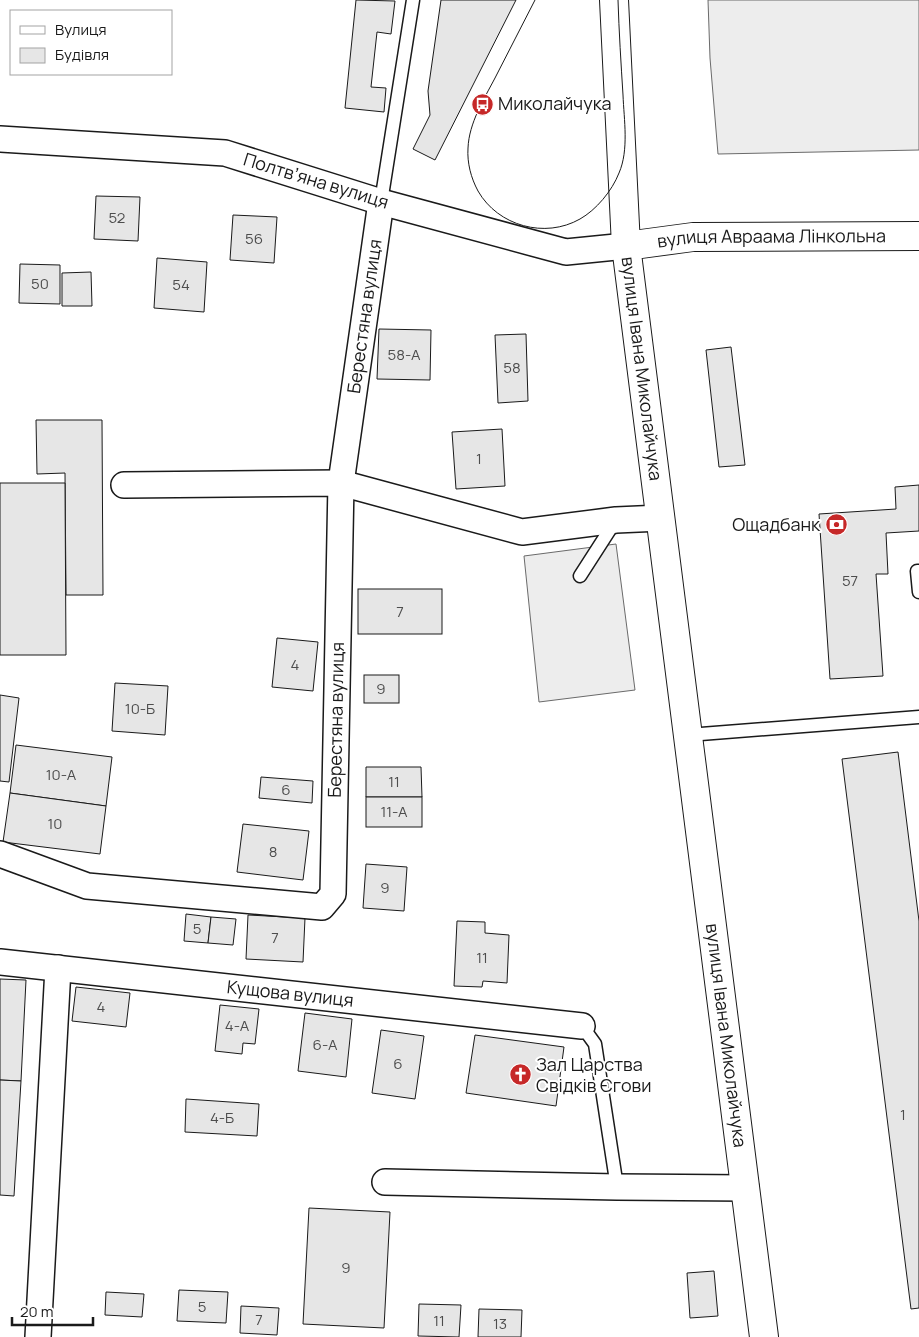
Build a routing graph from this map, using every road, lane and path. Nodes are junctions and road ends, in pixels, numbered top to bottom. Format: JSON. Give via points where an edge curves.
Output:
{"nodes":[{"id":1,"x":413,"y":0,"type":"edge"},
{"id":2,"x":614,"y":0,"type":"edge"},
{"id":3,"x":0,"y":139,"type":"edge"},
{"id":4,"x":381,"y":202,"type":"junction"},
{"id":5,"x":919,"y":236,"type":"edge"},
{"id":6,"x":626,"y":246,"type":"junction"},
{"id":7,"x":341,"y":483,"type":"junction"},
{"id":8,"x":124,"y":485,"type":"dead end"},
{"id":9,"x":661,"y":518,"type":"junction"},
{"id":10,"x":616,"y":520,"type":"junction"},
{"id":11,"x":919,"y":571,"type":"edge"},
{"id":12,"x":580,"y":576,"type":"dead end"},
{"id":13,"x":919,"y":592,"type":"edge"},
{"id":14,"x":919,"y":717,"type":"edge"},
{"id":15,"x":688,"y":735,"type":"junction"},
{"id":16,"x":0,"y":854,"type":"edge"},
{"id":17,"x":0,"y":962,"type":"edge"},
{"id":18,"x":58,"y":968,"type":"junction"},
{"id":19,"x":582,"y":1026,"type":"joint"},
{"id":20,"x":385,"y":1182,"type":"dead end"},
{"id":21,"x":617,"y":1187,"type":"junction"},
{"id":22,"x":746,"y":1188,"type":"junction"},
{"id":23,"x":38,"y":1337,"type":"edge"},
{"id":24,"x":764,"y":1337,"type":"edge"}],
"edges":[{"from":1,"to":4,"type":"lane"},
{"from":2,"to":6,"type":"main road","name":"вулиця Івана Миколайчука"},
{"from":3,"to":4,"type":"street","name":"Полтвʼяна вулиця","via":[[225,153]]},
{"from":4,"to":6,"type":"street","name":"Полтвʼяна вулиця","via":[[566,252]]},
{"from":4,"to":7,"type":"street","name":"Берестяна вулиця"},
{"from":5,"to":6,"type":"main road","name":"вулиця Авраама Лінкольна","via":[[693,237]]},
{"from":6,"to":9,"type":"main road","name":"вулиця Івана Миколайчука"},
{"from":7,"to":8,"type":"street"},
{"from":7,"to":10,"type":"street","via":[[522,532]]},
{"from":7,"to":16,"type":"street","name":"Берестяна вулиця","via":[[333,894],[322,907],[87,886]]},
{"from":9,"to":10,"type":"street"},
{"from":9,"to":15,"type":"main road","name":"вулиця Івана Миколайчука"},
{"from":10,"to":12,"type":"lane"},
{"from":11,"to":13,"type":"lane"},
{"from":14,"to":15,"type":"lane"},
{"from":15,"to":22,"type":"main road","name":"вулиця Івана Миколайчука"},
{"from":17,"to":18,"type":"street","name":"Кущова вулиця"},
{"from":18,"to":19,"type":"street","name":"Кущова вулиця"},
{"from":18,"to":23,"type":"street"},
{"from":19,"to":21,"type":"lane","via":[[595,1044]]},
{"from":20,"to":21,"type":"street"},
{"from":21,"to":22,"type":"street"},
{"from":22,"to":24,"type":"main road","name":"вулиця Івана Миколайчука"}]}
